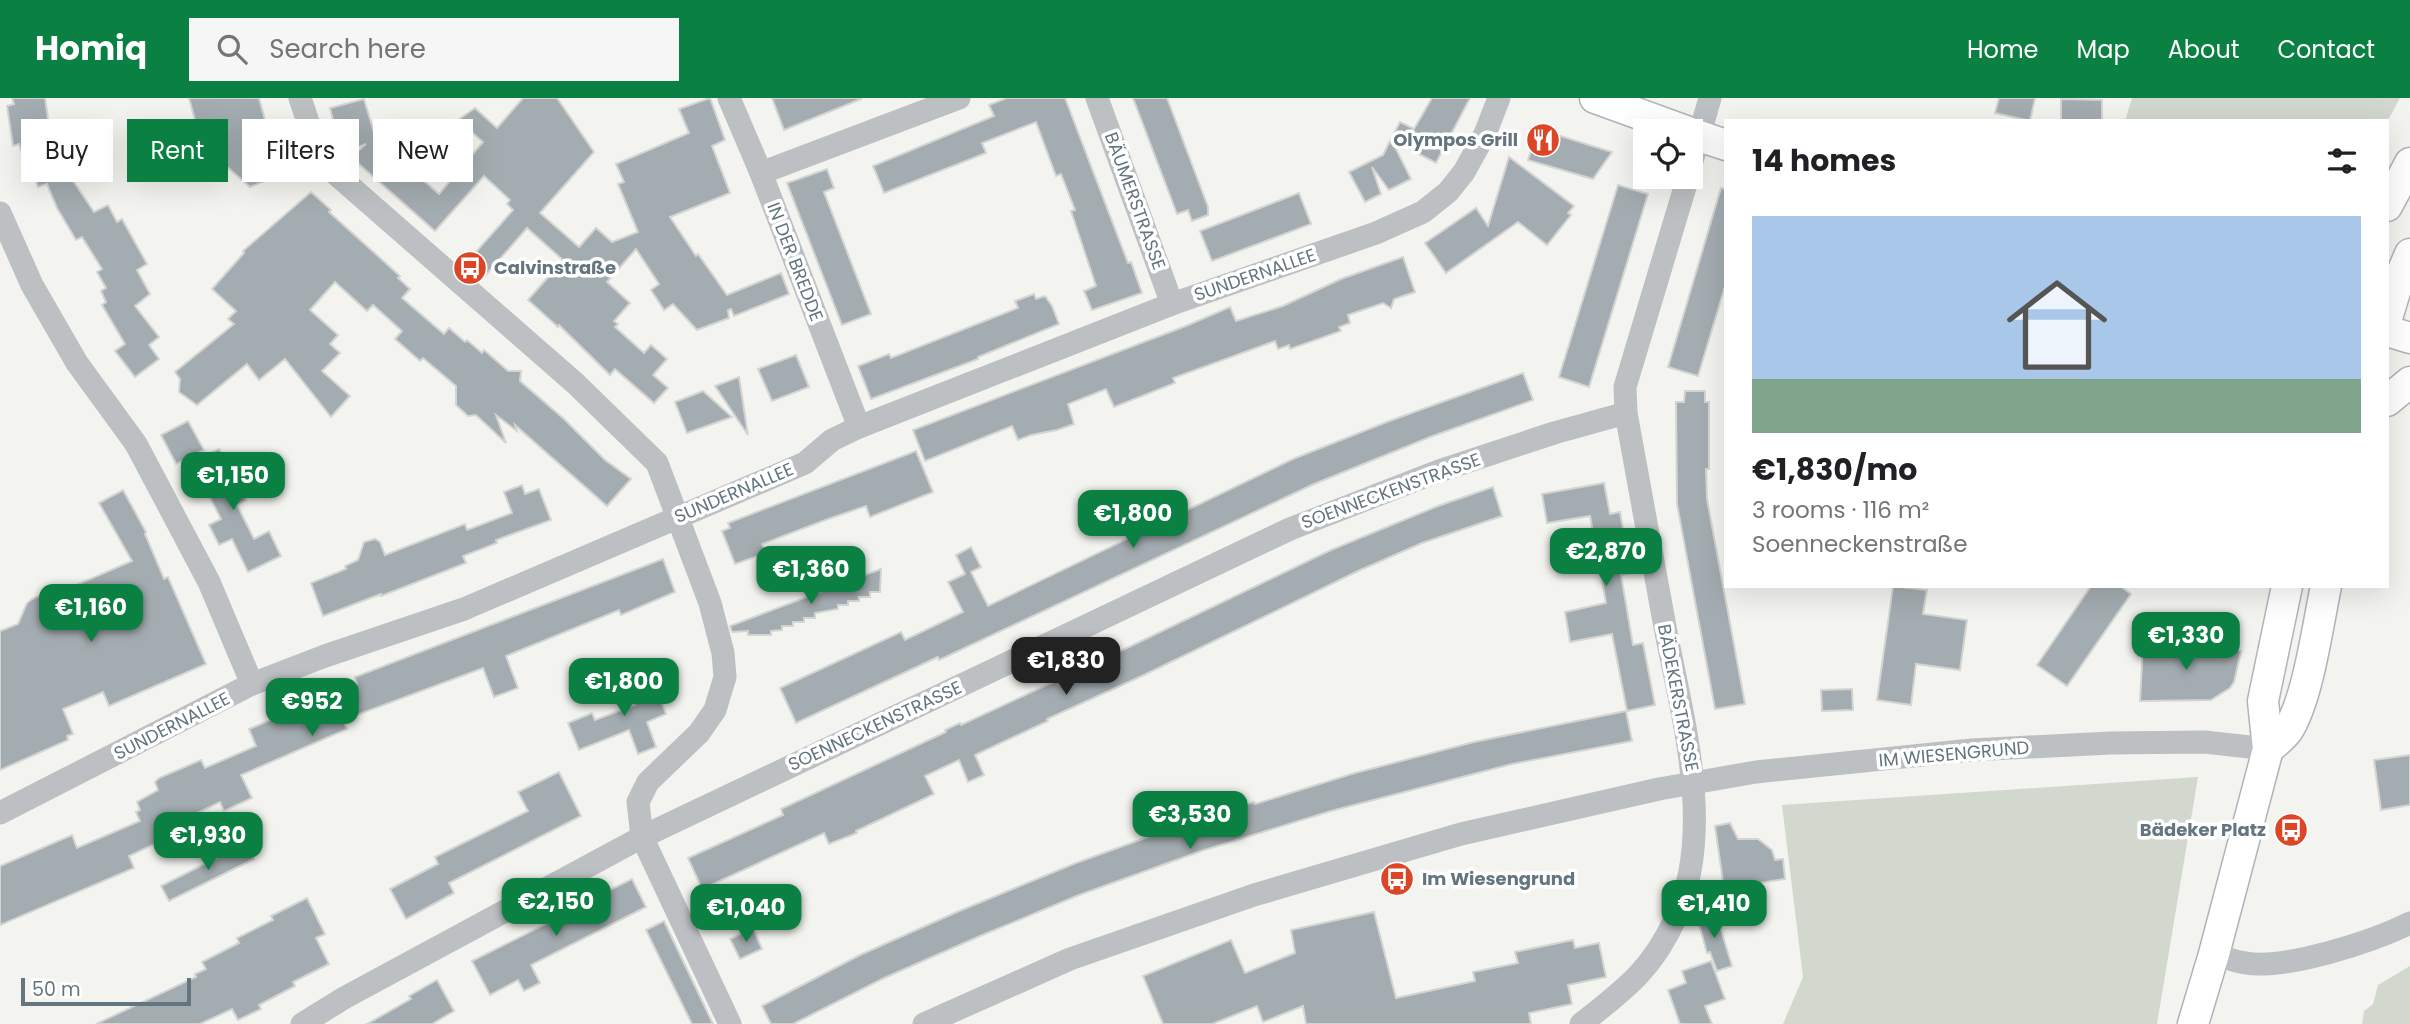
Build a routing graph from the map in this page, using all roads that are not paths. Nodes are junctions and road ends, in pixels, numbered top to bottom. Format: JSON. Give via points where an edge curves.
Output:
{"nodes":[{"id":1,"x":300,"y":98,"type":"edge"},
{"id":2,"x":729,"y":98,"type":"edge"},
{"id":3,"x":959,"y":98,"type":"edge"},
{"id":4,"x":1097,"y":98,"type":"edge"},
{"id":5,"x":1499,"y":98,"type":"edge"},
{"id":6,"x":1595,"y":98,"type":"edge"},
{"id":7,"x":1710,"y":98,"type":"edge"},
{"id":8,"x":1654,"y":119,"type":"edge"},
{"id":9,"x":1703,"y":128,"type":"edge"},
{"id":10,"x":2410,"y":163,"type":"edge"},
{"id":11,"x":761,"y":173,"type":"junction"},
{"id":12,"x":1684,"y":189,"type":"edge"},
{"id":13,"x":2389,"y":202,"type":"edge"},
{"id":14,"x":0,"y":213,"type":"edge"},
{"id":15,"x":2410,"y":254,"type":"edge"},
{"id":16,"x":1172,"y":304,"type":"junction"},
{"id":17,"x":2389,"y":311,"type":"edge"},
{"id":18,"x":2389,"y":332,"type":"edge"},
{"id":19,"x":2410,"y":338,"type":"edge"},
{"id":20,"x":2410,"y":382,"type":"edge"},
{"id":21,"x":2389,"y":399,"type":"edge"},
{"id":22,"x":1626,"y":413,"type":"junction"},
{"id":23,"x":859,"y":427,"type":"junction"},
{"id":24,"x":677,"y":517,"type":"junction"},
{"id":25,"x":2287,"y":588,"type":"edge"},
{"id":26,"x":2326,"y":588,"type":"edge"},
{"id":27,"x":252,"y":684,"type":"junction"},
{"id":28,"x":2268,"y":749,"type":"junction"},
{"id":29,"x":1694,"y":782,"type":"junction"},
{"id":30,"x":0,"y":813,"type":"edge"},
{"id":31,"x":642,"y":836,"type":"junction"},
{"id":32,"x":2410,"y":923,"type":"edge"},
{"id":33,"x":2214,"y":954,"type":"junction"},
{"id":34,"x":302,"y":1024,"type":"edge"},
{"id":35,"x":730,"y":1024,"type":"edge"},
{"id":36,"x":924,"y":1024,"type":"edge"},
{"id":37,"x":1581,"y":1024,"type":"edge"},
{"id":38,"x":2193,"y":1024,"type":"edge"}],
"edges":[{"from":1,"to":24,"type":"street","via":[[321,161],[576,384],[657,463]]},
{"from":2,"to":11,"type":"street","name":"IN DER BREDDE"},
{"from":3,"to":11,"type":"street"},
{"from":4,"to":16,"type":"street","name":"BÄUMERSTRASSE"},
{"from":5,"to":16,"type":"street","name":"SUNDERNALLEE","via":[[1464,172],[1423,212],[1376,233]]},
{"from":6,"to":8,"type":"main road"},
{"from":7,"to":9,"type":"street"},
{"from":10,"to":13,"type":"main road"},
{"from":11,"to":23,"type":"street","name":"IN DER BREDDE"},
{"from":12,"to":22,"type":"street","name":"BÄDEKERSTRASSE","via":[[1625,387]]},
{"from":14,"to":27,"type":"street","via":[[32,285],[77,363],[142,455],[209,582]]},
{"from":15,"to":17,"type":"main road"},
{"from":16,"to":23,"type":"street","name":"SUNDERNALLEE"},
{"from":18,"to":19,"type":"main road"},
{"from":20,"to":21,"type":"main road"},
{"from":22,"to":29,"type":"street","name":"BÄDEKERSTRASSE"},
{"from":22,"to":31,"type":"street","name":"SOENNECKENSTRASSE","via":[[1439,471],[1290,528]]},
{"from":23,"to":24,"type":"street","name":"SUNDERNALLEE","via":[[832,440],[805,463]]},
{"from":24,"to":27,"type":"street","name":"SUNDERNALLEE","via":[[464,609]]},
{"from":24,"to":31,"type":"street","via":[[710,603],[725,677],[715,710],[699,733],[648,782],[638,802]]},
{"from":25,"to":28,"type":"main road","via":[[2263,702]]},
{"from":26,"to":28,"type":"main road","via":[[2296,712],[2288,729]]},
{"from":27,"to":30,"type":"street","name":"SUNDERNALLEE"},
{"from":28,"to":29,"type":"street","name":"IM WIESENGRUND","via":[[2204,742],[1972,750]]},
{"from":28,"to":33,"type":"main road"},
{"from":29,"to":36,"type":"street","name":"IM WIESENGRUND","via":[[1461,834],[1254,895],[1070,959]]},
{"from":29,"to":37,"type":"street","name":"BÄDEKERSTRASSE","via":[[1691,867],[1675,919],[1657,954],[1636,980]]},
{"from":31,"to":34,"type":"street","name":"SOENNECKENSTRASSE"},
{"from":31,"to":35,"type":"street"},
{"from":32,"to":33,"type":"street","via":[[2383,937],[2272,964],[2246,964]]},
{"from":33,"to":38,"type":"main road"}]}
